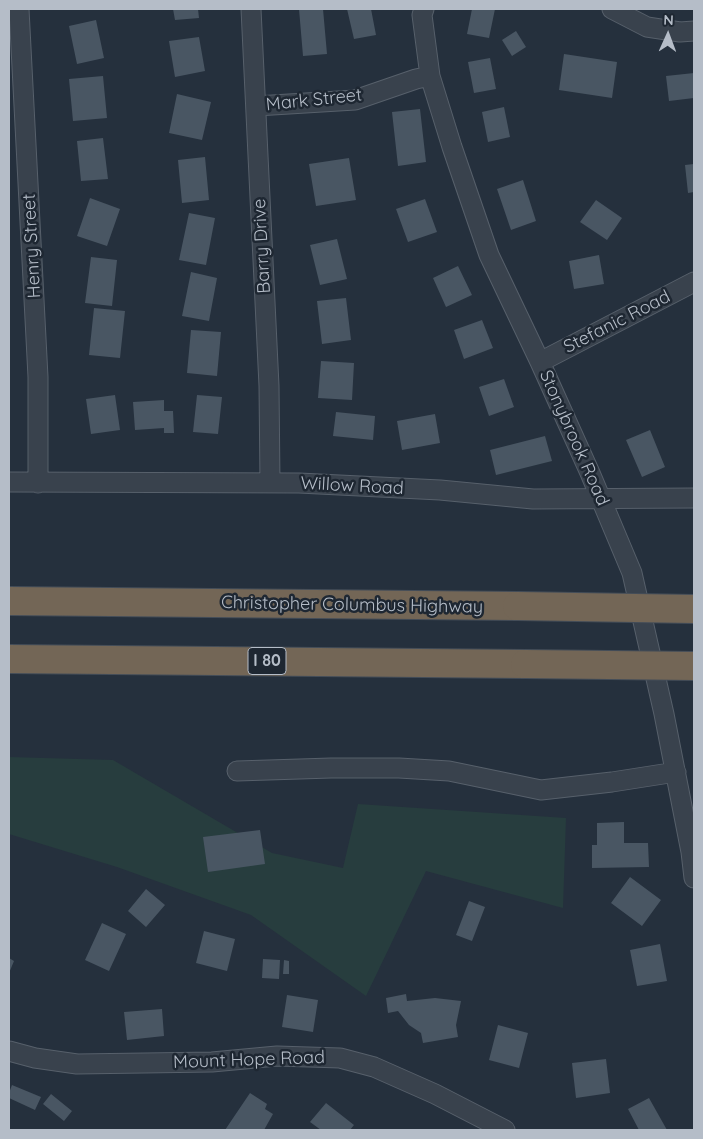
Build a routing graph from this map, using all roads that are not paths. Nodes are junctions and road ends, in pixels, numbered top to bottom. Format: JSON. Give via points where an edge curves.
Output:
{"nodes":[{"id":1,"x":19,"y":9,"type":"edge"},
{"id":2,"x":251,"y":9,"type":"edge"},
{"id":3,"x":424,"y":9,"type":"edge"},
{"id":4,"x":612,"y":9,"type":"edge"},
{"id":5,"x":694,"y":31,"type":"edge"},
{"id":6,"x":430,"y":76,"type":"junction"},
{"id":7,"x":256,"y":106,"type":"junction"},
{"id":8,"x":694,"y":282,"type":"edge"},
{"id":9,"x":540,"y":362,"type":"junction"},
{"id":10,"x":9,"y":482,"type":"edge"},
{"id":11,"x":38,"y":482,"type":"junction"},
{"id":12,"x":270,"y":483,"type":"junction"},
{"id":13,"x":601,"y":498,"type":"junction"},
{"id":14,"x":694,"y":498,"type":"edge"},
{"id":15,"x":9,"y":601,"type":"edge"},
{"id":16,"x":694,"y":609,"type":"edge"},
{"id":17,"x":9,"y":659,"type":"edge"},
{"id":18,"x":694,"y":666,"type":"edge"},
{"id":19,"x":237,"y":771,"type":"dead end"},
{"id":20,"x":676,"y":772,"type":"junction"},
{"id":21,"x":694,"y":878,"type":"edge"},
{"id":22,"x":9,"y":1051,"type":"edge"},
{"id":23,"x":505,"y":1130,"type":"edge"}],
"edges":[{"from":1,"to":11,"type":"street","name":"Henry Street","via":[[38,377]]},
{"from":2,"to":7,"type":"street","name":"Barry Drive"},
{"from":3,"to":6,"type":"street","name":"Stonybrook Road","via":[[422,16]]},
{"from":4,"to":5,"type":"street","via":[[648,27]]},
{"from":6,"to":7,"type":"street","name":"Mark Street","via":[[355,100]]},
{"from":6,"to":9,"type":"street","name":"Stonybrook Road","via":[[489,255]]},
{"from":7,"to":12,"type":"street","name":"Barry Drive"},
{"from":8,"to":9,"type":"street","name":"Stefanic Road"},
{"from":9,"to":13,"type":"street","name":"Stonybrook Road"},
{"from":10,"to":11,"type":"street","name":"Willow Road"},
{"from":11,"to":12,"type":"street","name":"Willow Road"},
{"from":12,"to":13,"type":"street","name":"Willow Road","via":[[440,490],[533,498]]},
{"from":13,"to":14,"type":"street","name":"Willow Road"},
{"from":13,"to":20,"type":"street","name":"Stonybrook Road","via":[[632,573]]},
{"from":15,"to":16,"type":"highway","name":"Christopher Columbus Highway","bridge":true},
{"from":17,"to":18,"type":"highway","number":"I 80","bridge":true},
{"from":19,"to":20,"type":"street","via":[[409,768],[449,771],[542,790]]},
{"from":20,"to":21,"type":"street","name":"Stonybrook Road"},
{"from":22,"to":23,"type":"street","name":"Mount Hope Road","via":[[77,1064],[212,1062],[277,1056],[340,1058],[374,1067]]}]}
